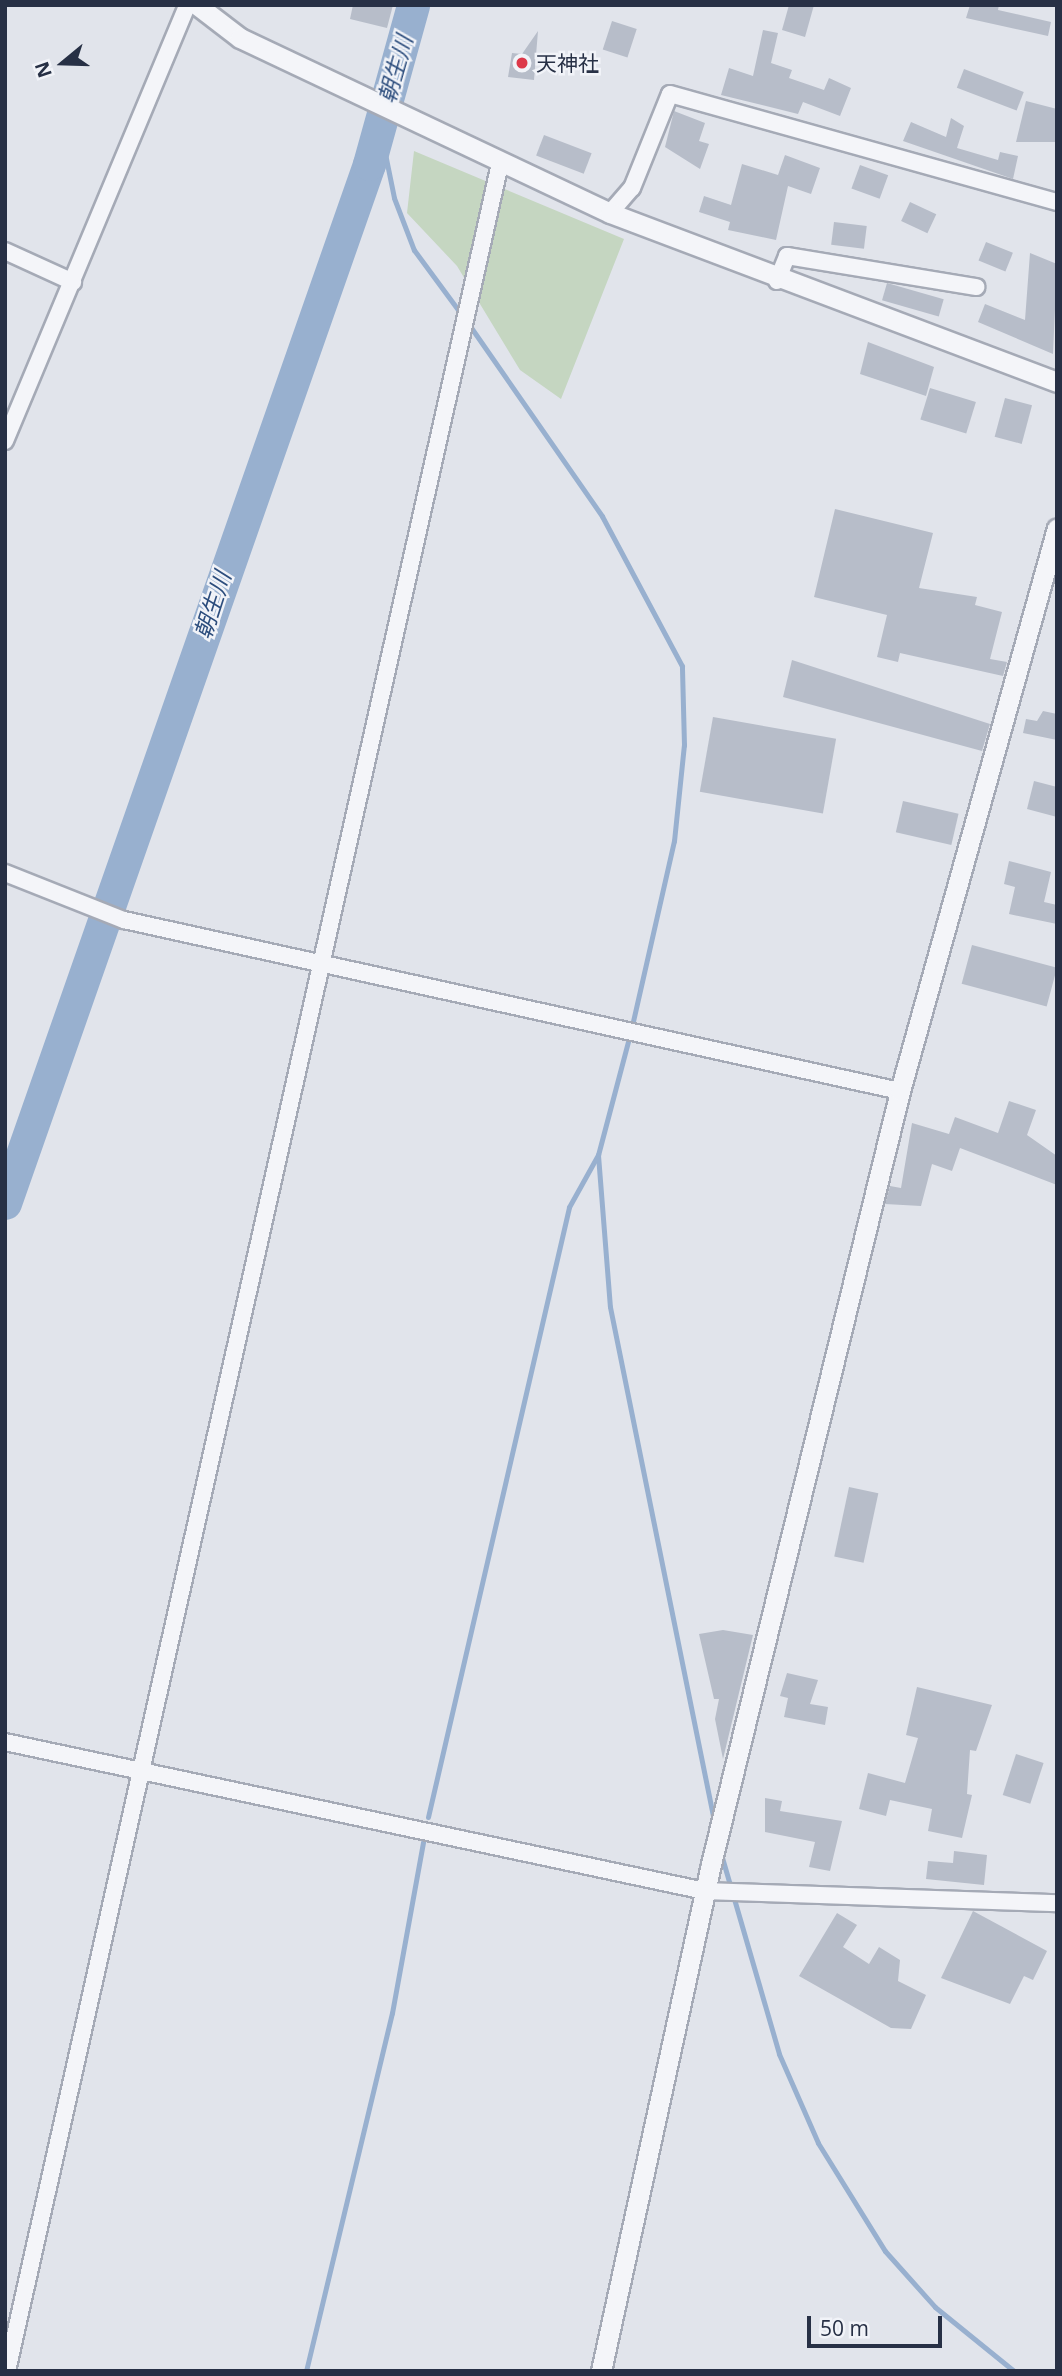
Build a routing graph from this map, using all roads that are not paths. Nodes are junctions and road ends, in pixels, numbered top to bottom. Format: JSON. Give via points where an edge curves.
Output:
{"nodes":[{"id":1,"x":187,"y":5,"type":"edge"},
{"id":2,"x":197,"y":5,"type":"edge"},
{"id":3,"x":500,"y":163,"type":"junction"},
{"id":4,"x":1057,"y":202,"type":"edge"},
{"id":5,"x":610,"y":213,"type":"junction"},
{"id":6,"x":5,"y":251,"type":"edge"},
{"id":7,"x":777,"y":281,"type":"junction"},
{"id":8,"x":74,"y":282,"type":"junction"},
{"id":9,"x":976,"y":287,"type":"dead end"},
{"id":10,"x":1057,"y":382,"type":"edge"},
{"id":11,"x":5,"y":441,"type":"edge"},
{"id":12,"x":1056,"y":539,"type":"edge"},
{"id":13,"x":5,"y":873,"type":"edge"},
{"id":14,"x":324,"y":964,"type":"junction"},
{"id":15,"x":900,"y":1091,"type":"junction"},
{"id":16,"x":5,"y":1742,"type":"edge"},
{"id":17,"x":141,"y":1769,"type":"junction"},
{"id":18,"x":711,"y":1892,"type":"junction"},
{"id":19,"x":1057,"y":1903,"type":"edge"},
{"id":20,"x":7,"y":2371,"type":"edge"},
{"id":21,"x":601,"y":2371,"type":"edge"}],
"edges":[{"from":1,"to":8,"type":"street"},
{"from":2,"to":3,"type":"street","via":[[240,38]]},
{"from":3,"to":5,"type":"street"},
{"from":3,"to":14,"type":"street"},
{"from":4,"to":5,"type":"street","via":[[670,94],[632,188]]},
{"from":5,"to":7,"type":"street"},
{"from":6,"to":8,"type":"street"},
{"from":7,"to":9,"type":"street","via":[[787,256]]},
{"from":7,"to":10,"type":"street"},
{"from":8,"to":11,"type":"street"},
{"from":12,"to":15,"type":"street"},
{"from":13,"to":14,"type":"street","via":[[92,911]]},
{"from":14,"to":15,"type":"street"},
{"from":14,"to":17,"type":"street"},
{"from":15,"to":18,"type":"street","via":[[712,1860]]},
{"from":16,"to":17,"type":"street"},
{"from":17,"to":18,"type":"street"},
{"from":17,"to":20,"type":"street"},
{"from":18,"to":19,"type":"street"},
{"from":18,"to":21,"type":"street"}]}
